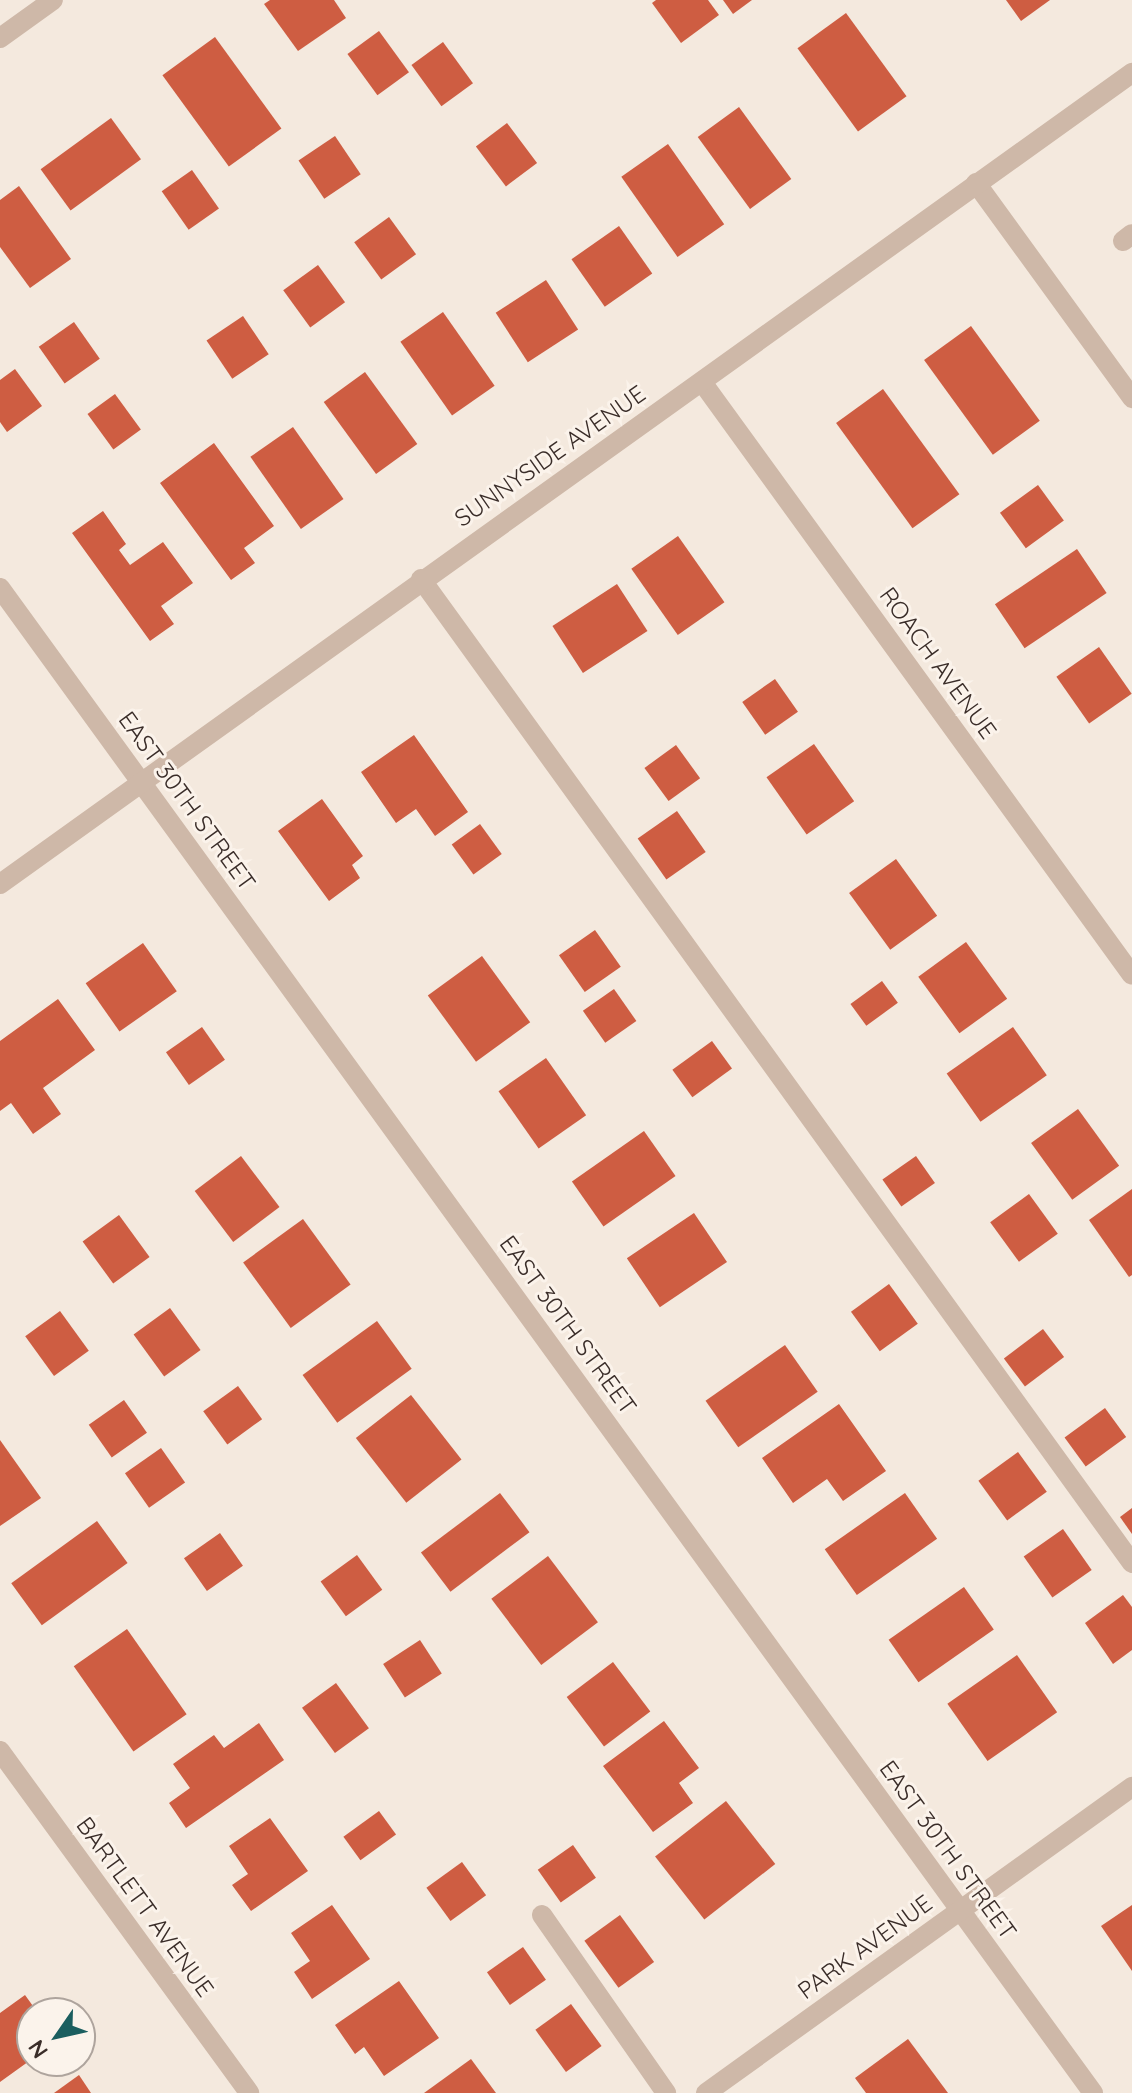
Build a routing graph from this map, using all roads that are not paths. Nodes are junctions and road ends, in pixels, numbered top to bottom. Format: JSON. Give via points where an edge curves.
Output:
{"nodes":[{"id":1,"x":53,"y":0,"type":"edge"},
{"id":2,"x":0,"y":38,"type":"edge"},
{"id":3,"x":1132,"y":73,"type":"edge"},
{"id":4,"x":976,"y":183,"type":"junction"},
{"id":5,"x":702,"y":382,"type":"junction"},
{"id":6,"x":1132,"y":398,"type":"edge"},
{"id":7,"x":421,"y":579,"type":"junction"},
{"id":8,"x":0,"y":588,"type":"edge"},
{"id":9,"x":141,"y":781,"type":"junction"},
{"id":10,"x":0,"y":884,"type":"edge"},
{"id":11,"x":1132,"y":975,"type":"edge"},
{"id":12,"x":1132,"y":1563,"type":"edge"},
{"id":13,"x":0,"y":1751,"type":"edge"},
{"id":14,"x":1132,"y":1787,"type":"edge"},
{"id":15,"x":960,"y":1910,"type":"junction"},
{"id":16,"x":542,"y":1915,"type":"dead end"},
{"id":17,"x":249,"y":2093,"type":"edge"},
{"id":18,"x":666,"y":2093,"type":"edge"},
{"id":19,"x":706,"y":2093,"type":"edge"},
{"id":20,"x":1093,"y":2093,"type":"edge"}],
"edges":[{"from":1,"to":2,"type":"street"},
{"from":3,"to":4,"type":"street","name":"SUNNYSIDE AVENUE"},
{"from":4,"to":5,"type":"street","name":"SUNNYSIDE AVENUE"},
{"from":4,"to":6,"type":"street"},
{"from":5,"to":7,"type":"street","name":"SUNNYSIDE AVENUE"},
{"from":5,"to":11,"type":"street","name":"ROACH AVENUE"},
{"from":7,"to":9,"type":"street","name":"SUNNYSIDE AVENUE"},
{"from":7,"to":12,"type":"street"},
{"from":8,"to":9,"type":"street","name":"EAST 30TH STREET"},
{"from":9,"to":10,"type":"street","name":"SUNNYSIDE AVENUE"},
{"from":9,"to":15,"type":"street","name":"EAST 30TH STREET"},
{"from":13,"to":17,"type":"street","name":"BARTLETT AVENUE"},
{"from":14,"to":15,"type":"street","name":"PARK AVENUE"},
{"from":15,"to":19,"type":"street","name":"PARK AVENUE"},
{"from":15,"to":20,"type":"street","name":"EAST 30TH STREET"},
{"from":16,"to":18,"type":"street"}]}
